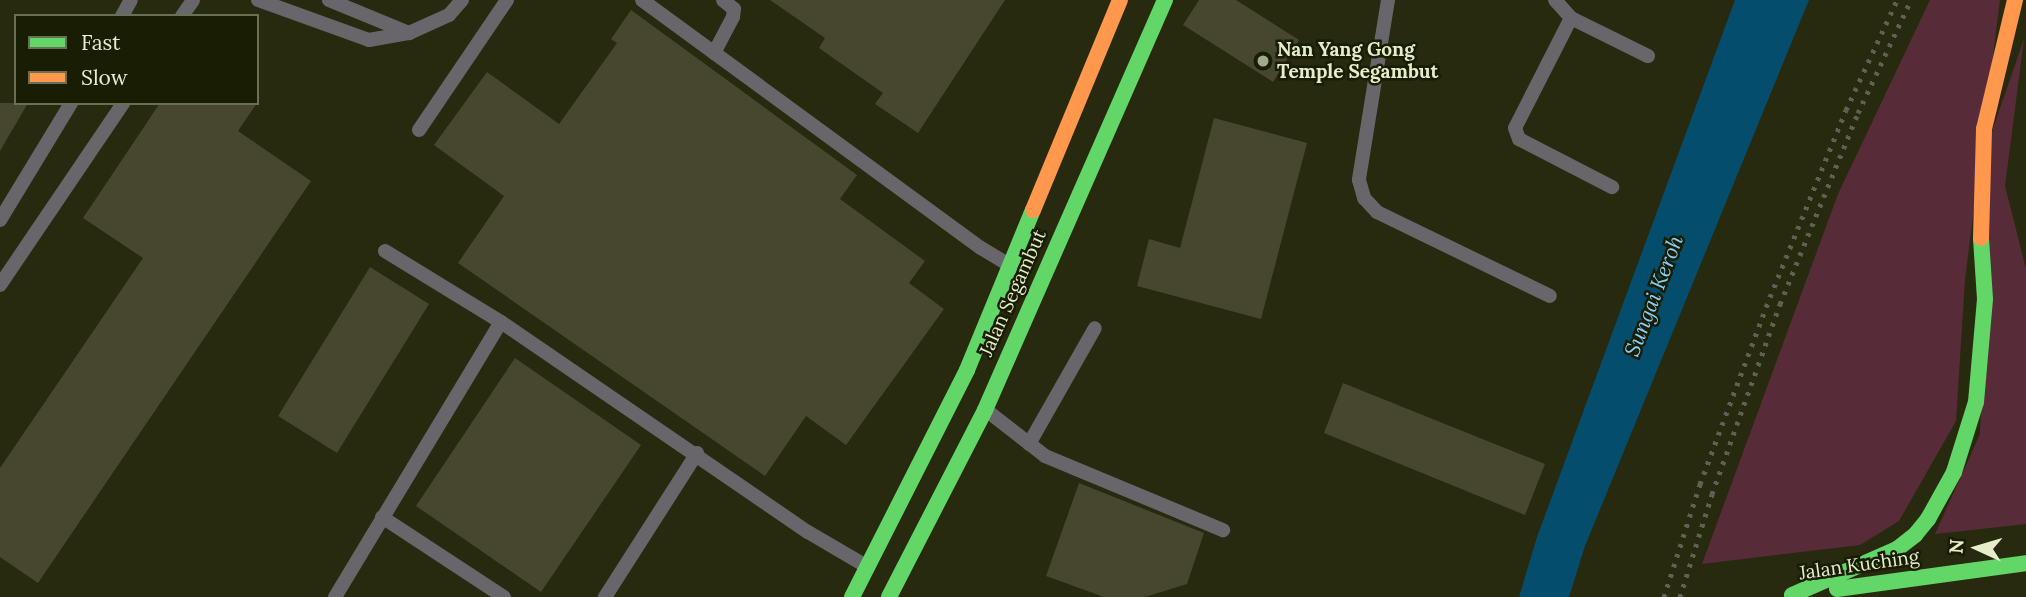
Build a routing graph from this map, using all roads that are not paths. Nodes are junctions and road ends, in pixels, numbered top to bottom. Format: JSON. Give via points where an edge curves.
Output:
{"nodes":[{"id":1,"x":258,"y":0,"type":"edge"},
{"id":2,"x":330,"y":0,"type":"edge"},
{"id":3,"x":461,"y":0,"type":"edge"},
{"id":4,"x":507,"y":0,"type":"edge"},
{"id":5,"x":642,"y":0,"type":"edge"},
{"id":6,"x":723,"y":0,"type":"edge"},
{"id":7,"x":1120,"y":0,"type":"edge"},
{"id":8,"x":1165,"y":0,"type":"edge"},
{"id":9,"x":1388,"y":0,"type":"edge"},
{"id":10,"x":1555,"y":0,"type":"edge"},
{"id":11,"x":2015,"y":0,"type":"edge"},
{"id":12,"x":1571,"y":19,"type":"junction"},
{"id":13,"x":409,"y":33,"type":"junction"},
{"id":14,"x":713,"y":53,"type":"junction"},
{"id":15,"x":1648,"y":56,"type":"dead end"},
{"id":16,"x":70,"y":105,"type":"edge"},
{"id":17,"x":122,"y":105,"type":"edge"},
{"id":18,"x":419,"y":130,"type":"dead end"},
{"id":19,"x":1612,"y":187,"type":"dead end"},
{"id":20,"x":0,"y":220,"type":"edge"},
{"id":21,"x":385,"y":251,"type":"dead end"},
{"id":22,"x":1010,"y":266,"type":"junction"},
{"id":23,"x":0,"y":285,"type":"edge"},
{"id":24,"x":1550,"y":296,"type":"dead end"},
{"id":25,"x":501,"y":322,"type":"junction"},
{"id":26,"x":1095,"y":328,"type":"dead end"},
{"id":27,"x":985,"y":410,"type":"junction"},
{"id":28,"x":1029,"y":444,"type":"junction"},
{"id":29,"x":696,"y":453,"type":"junction"},
{"id":30,"x":383,"y":517,"type":"junction"},
{"id":31,"x":1223,"y":530,"type":"dead end"},
{"id":32,"x":2026,"y":563,"type":"edge"},
{"id":33,"x":867,"y":567,"type":"junction"},
{"id":34,"x":1786,"y":596,"type":"edge"},
{"id":35,"x":335,"y":597,"type":"edge"},
{"id":36,"x":504,"y":597,"type":"edge"},
{"id":37,"x":605,"y":597,"type":"edge"},
{"id":38,"x":852,"y":597,"type":"edge"},
{"id":39,"x":889,"y":597,"type":"edge"}],
"edges":[{"from":1,"to":13,"type":"lane","via":[[369,40]]},
{"from":2,"to":13,"type":"lane"},
{"from":3,"to":13,"type":"lane","via":[[449,15]]},
{"from":4,"to":18,"type":"lane"},
{"from":5,"to":14,"type":"lane"},
{"from":6,"to":14,"type":"lane","via":[[734,9],[733,17]]},
{"from":7,"to":22,"type":"main road","name":"Jalan Segambut"},
{"from":8,"to":27,"type":"main road","name":"Jalan Segambut"},
{"from":9,"to":24,"type":"lane","via":[[1359,180],[1364,198],[1377,212]]},
{"from":10,"to":12,"type":"lane"},
{"from":11,"to":34,"type":"main road","via":[[1984,129],[1981,356],[1976,402],[1954,472],[1928,519],[1897,549]]},
{"from":12,"to":15,"type":"lane"},
{"from":12,"to":19,"type":"lane","via":[[1515,128],[1519,139]]},
{"from":14,"to":22,"type":"lane"},
{"from":16,"to":20,"type":"lane"},
{"from":17,"to":23,"type":"lane"},
{"from":21,"to":25,"type":"lane"},
{"from":22,"to":33,"type":"main road","name":"Jalan Segambut","via":[[967,370]]},
{"from":25,"to":29,"type":"lane"},
{"from":25,"to":30,"type":"lane"},
{"from":26,"to":28,"type":"lane"},
{"from":27,"to":28,"type":"lane"},
{"from":27,"to":39,"type":"main road","name":"Jalan Segambut"},
{"from":28,"to":31,"type":"lane","via":[[1081,472]]},
{"from":29,"to":33,"type":"lane","via":[[808,532]]},
{"from":29,"to":37,"type":"lane"},
{"from":30,"to":35,"type":"lane"},
{"from":30,"to":36,"type":"lane"},
{"from":32,"to":34,"type":"main road","name":"Jalan Kuching"},
{"from":33,"to":38,"type":"main road","name":"Jalan Segambut"}]}
